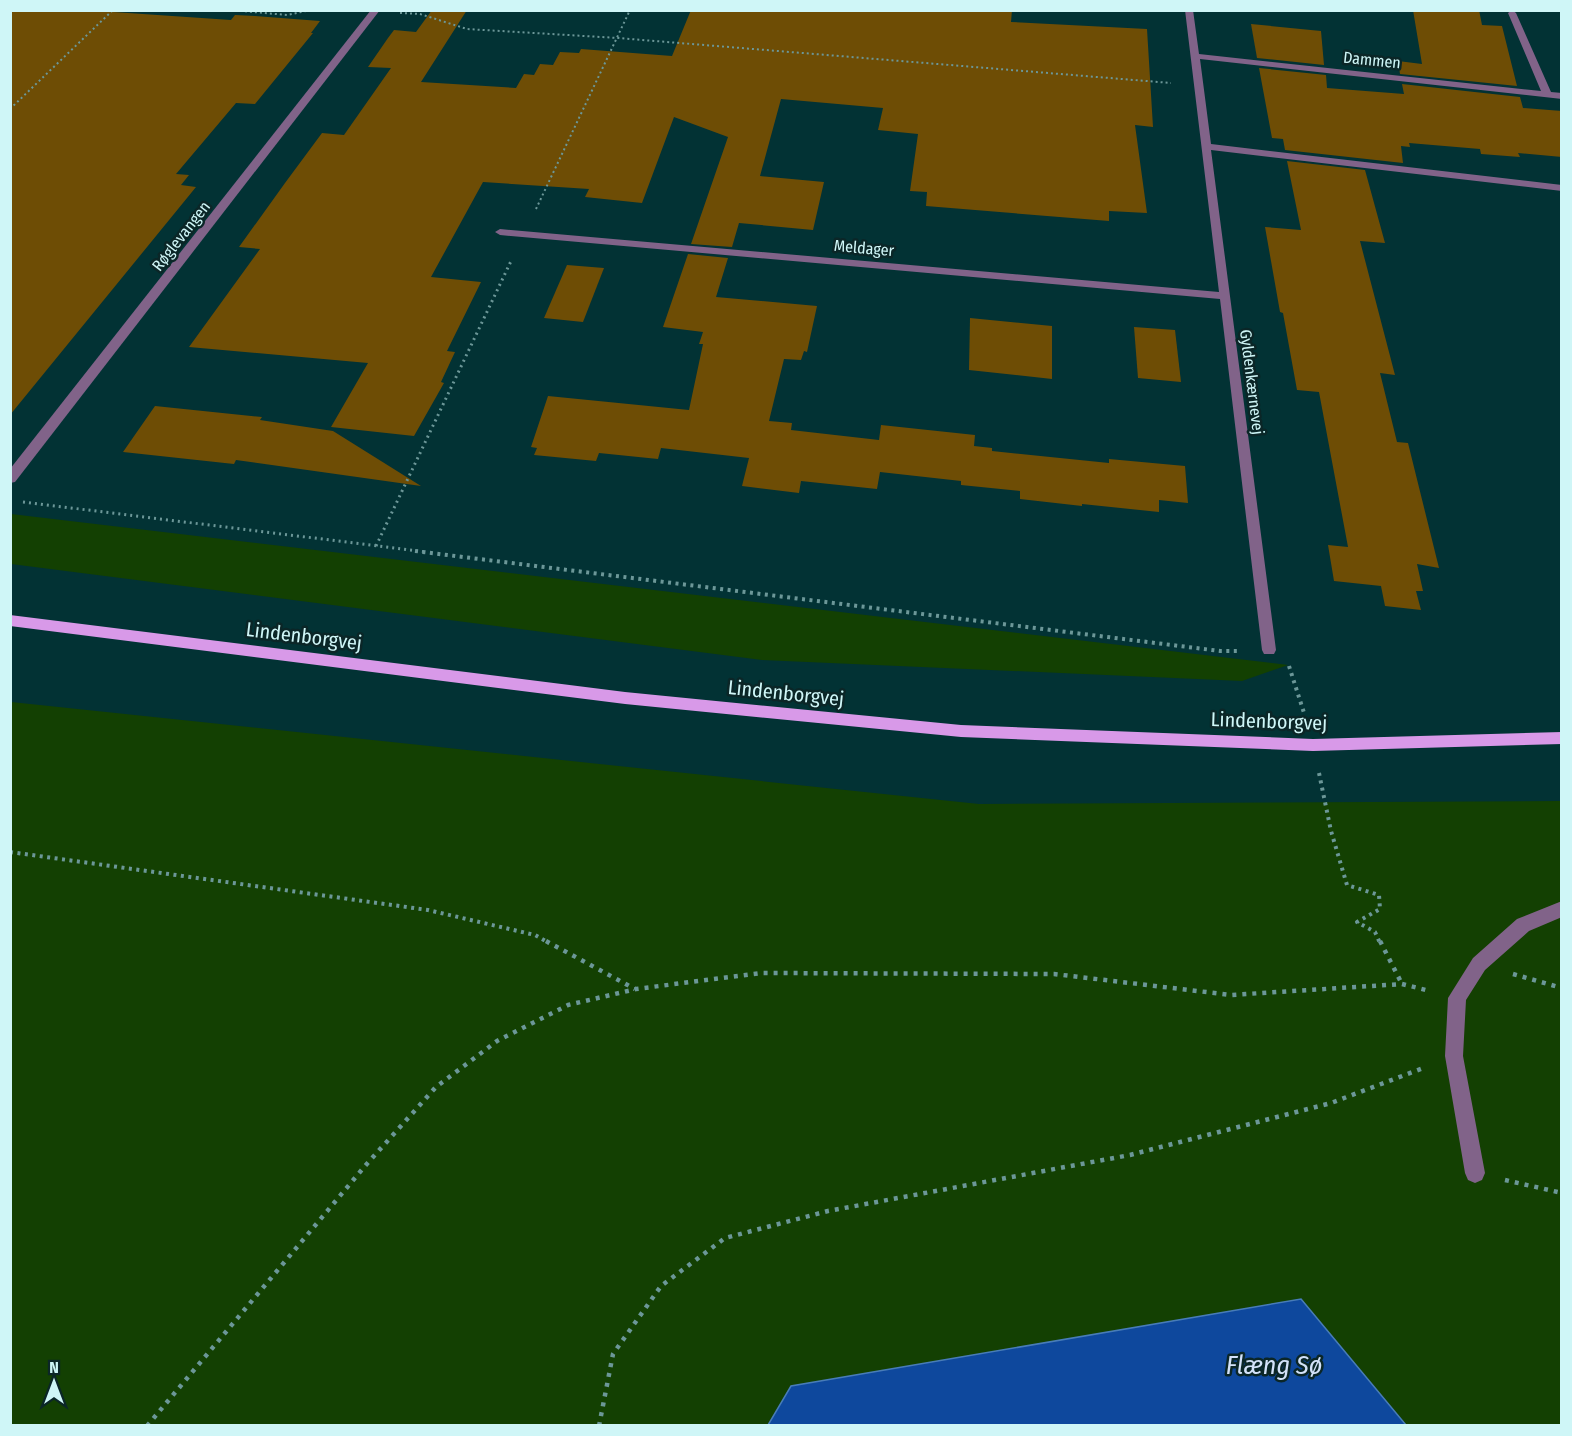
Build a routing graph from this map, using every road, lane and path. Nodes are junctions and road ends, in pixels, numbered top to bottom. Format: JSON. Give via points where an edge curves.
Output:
{"nodes":[{"id":1,"x":113,"y":10,"type":"edge"},
{"id":2,"x":230,"y":10,"type":"edge"},
{"id":3,"x":311,"y":10,"type":"edge"},
{"id":4,"x":376,"y":10,"type":"edge"},
{"id":5,"x":630,"y":10,"type":"edge"},
{"id":6,"x":1189,"y":10,"type":"edge"},
{"id":7,"x":399,"y":12,"type":"dead end"},
{"id":8,"x":1512,"y":13,"type":"dead end"},
{"id":9,"x":618,"y":38,"type":"junction"},
{"id":10,"x":1195,"y":56,"type":"junction"},
{"id":11,"x":1198,"y":85,"type":"junction"},
{"id":12,"x":1547,"y":94,"type":"junction"},
{"id":13,"x":1562,"y":96,"type":"edge"},
{"id":14,"x":10,"y":109,"type":"edge"},
{"id":15,"x":1206,"y":146,"type":"junction"},
{"id":16,"x":1562,"y":188,"type":"edge"},
{"id":17,"x":500,"y":232,"type":"dead end"},
{"id":18,"x":525,"y":234,"type":"junction"},
{"id":19,"x":1224,"y":296,"type":"junction"},
{"id":20,"x":10,"y":479,"type":"edge"},
{"id":21,"x":22,"y":501,"type":"dead end"},
{"id":22,"x":376,"y":546,"type":"junction"},
{"id":23,"x":10,"y":620,"type":"edge"},
{"id":24,"x":1269,"y":650,"type":"junction"},
{"id":25,"x":1562,"y":738,"type":"edge"},
{"id":26,"x":1313,"y":745,"type":"junction"},
{"id":27,"x":10,"y":852,"type":"edge"},
{"id":28,"x":1562,"y":909,"type":"edge"},
{"id":29,"x":1479,"y":964,"type":"junction"},
{"id":30,"x":1402,"y":984,"type":"junction"},
{"id":31,"x":1562,"y":988,"type":"edge"},
{"id":32,"x":636,"y":989,"type":"junction"},
{"id":33,"x":1457,"y":998,"type":"junction"},
{"id":34,"x":1454,"y":1056,"type":"junction"},
{"id":35,"x":1475,"y":1173,"type":"joint"},
{"id":36,"x":1562,"y":1193,"type":"edge"},
{"id":37,"x":147,"y":1425,"type":"edge"},
{"id":38,"x":599,"y":1425,"type":"edge"}],
"edges":[{"from":1,"to":14,"type":"path"},
{"from":2,"to":3,"type":"path","via":[[287,15]]},
{"from":4,"to":20,"type":"street","name":"Røglevangen"},
{"from":5,"to":9,"type":"path"},
{"from":6,"to":10,"type":"street","name":"Gyldenkærnevej"},
{"from":7,"to":9,"type":"path","via":[[420,14],[467,29]]},
{"from":8,"to":12,"type":"street"},
{"from":9,"to":11,"type":"path"},
{"from":9,"to":18,"type":"path"},
{"from":10,"to":11,"type":"street","name":"Gyldenkærnevej"},
{"from":10,"to":12,"type":"street","name":"Dammen"},
{"from":11,"to":15,"type":"street","name":"Gyldenkærnevej"},
{"from":12,"to":13,"type":"street","name":"Dammen"},
{"from":15,"to":16,"type":"street"},
{"from":15,"to":19,"type":"street","name":"Gyldenkærnevej"},
{"from":17,"to":18,"type":"street","name":"Meldager"},
{"from":18,"to":19,"type":"street","name":"Meldager"},
{"from":18,"to":22,"type":"path"},
{"from":19,"to":24,"type":"street","name":"Gyldenkærnevej"},
{"from":21,"to":22,"type":"path"},
{"from":22,"to":24,"type":"path","via":[[1208,650]]},
{"from":23,"to":26,"type":"main road","name":"Lindenborgvej","via":[[625,698],[950,730]]},
{"from":24,"to":26,"type":"path","via":[[1288,665]]},
{"from":25,"to":26,"type":"main road","name":"Lindenborgvej"},
{"from":26,"to":30,"type":"path","via":[[1347,885],[1379,895],[1380,909],[1357,922],[1375,932]]},
{"from":27,"to":32,"type":"path","via":[[428,910],[535,935]]},
{"from":28,"to":29,"type":"street","via":[[1523,925]]},
{"from":29,"to":31,"type":"path"},
{"from":29,"to":33,"type":"street"},
{"from":30,"to":32,"type":"path","via":[[1231,995],[1054,974],[761,973]]},
{"from":30,"to":33,"type":"path"},
{"from":32,"to":37,"type":"path","via":[[568,1005],[497,1041],[436,1087]]},
{"from":33,"to":34,"type":"street"},
{"from":34,"to":35,"type":"street"},
{"from":34,"to":38,"type":"path","via":[[1331,1103],[1130,1155],[828,1211],[725,1238],[661,1286],[613,1354]]},
{"from":35,"to":36,"type":"path"}]}
